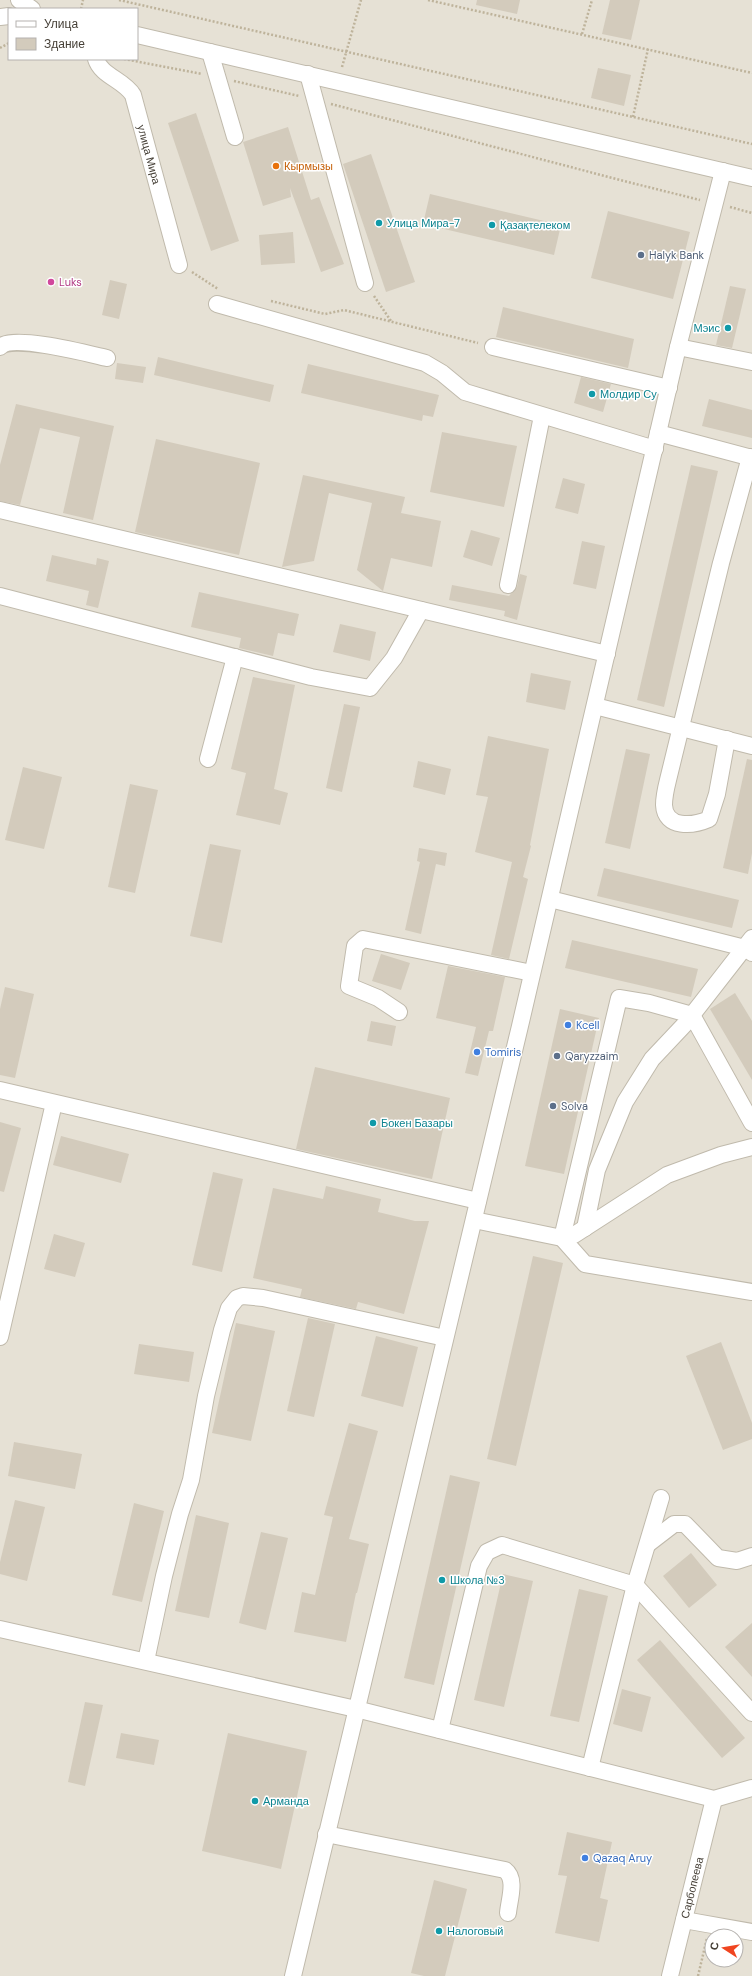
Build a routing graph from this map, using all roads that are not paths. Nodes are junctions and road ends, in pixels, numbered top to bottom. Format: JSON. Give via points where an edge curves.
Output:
{"nodes":[{"id":1,"x":19,"y":0,"type":"edge"},
{"id":2,"x":31,"y":8,"type":"edge"},
{"id":3,"x":138,"y":35,"type":"edge"},
{"id":4,"x":210,"y":52,"type":"junction"},
{"id":5,"x":96,"y":60,"type":"edge"},
{"id":6,"x":308,"y":74,"type":"junction"},
{"id":7,"x":235,"y":137,"type":"dead end"},
{"id":8,"x":723,"y":171,"type":"junction"},
{"id":9,"x":752,"y":178,"type":"edge"},
{"id":10,"x":179,"y":265,"type":"road end"},
{"id":11,"x":365,"y":283,"type":"road end"},
{"id":12,"x":216,"y":304,"type":"dead end"},
{"id":13,"x":493,"y":346,"type":"road end"},
{"id":14,"x":0,"y":347,"type":"edge"},
{"id":15,"x":678,"y":347,"type":"junction"},
{"id":16,"x":107,"y":358,"type":"dead end"},
{"id":17,"x":752,"y":362,"type":"edge"},
{"id":18,"x":668,"y":388,"type":"junction"},
{"id":19,"x":542,"y":416,"type":"junction"},
{"id":20,"x":658,"y":433,"type":"junction"},
{"id":21,"x":654,"y":449,"type":"junction"},
{"id":22,"x":751,"y":457,"type":"edge"},
{"id":23,"x":0,"y":510,"type":"edge"},
{"id":24,"x":508,"y":585,"type":"dead end"},
{"id":25,"x":0,"y":596,"type":"edge"},
{"id":26,"x":421,"y":610,"type":"junction"},
{"id":27,"x":607,"y":654,"type":"junction"},
{"id":28,"x":235,"y":657,"type":"junction"},
{"id":29,"x":595,"y":706,"type":"junction"},
{"id":30,"x":682,"y":728,"type":"junction"},
{"id":31,"x":727,"y":739,"type":"junction"},
{"id":32,"x":752,"y":746,"type":"edge"},
{"id":33,"x":208,"y":759,"type":"dead end"},
{"id":34,"x":550,"y":899,"type":"junction"},
{"id":35,"x":750,"y":946,"type":"edge"},
{"id":36,"x":532,"y":973,"type":"junction"},
{"id":37,"x":399,"y":1012,"type":"dead end"},
{"id":38,"x":692,"y":1015,"type":"junction"},
{"id":39,"x":0,"y":1090,"type":"edge"},
{"id":40,"x":54,"y":1103,"type":"junction"},
{"id":41,"x":752,"y":1123,"type":"edge"},
{"id":42,"x":752,"y":1147,"type":"edge"},
{"id":43,"x":478,"y":1202,"type":"junction"},
{"id":44,"x":474,"y":1220,"type":"junction"},
{"id":45,"x":585,"y":1228,"type":"junction"},
{"id":46,"x":562,"y":1238,"type":"junction"},
{"id":47,"x":752,"y":1292,"type":"edge"},
{"id":48,"x":0,"y":1337,"type":"edge"},
{"id":49,"x":445,"y":1338,"type":"junction"},
{"id":50,"x":661,"y":1498,"type":"dead end"},
{"id":51,"x":648,"y":1544,"type":"junction"},
{"id":52,"x":752,"y":1556,"type":"edge"},
{"id":53,"x":635,"y":1585,"type":"junction"},
{"id":54,"x":0,"y":1630,"type":"edge"},
{"id":55,"x":146,"y":1661,"type":"junction"},
{"id":56,"x":356,"y":1709,"type":"junction"},
{"id":57,"x":752,"y":1713,"type":"edge"},
{"id":58,"x":440,"y":1730,"type":"junction"},
{"id":59,"x":590,"y":1768,"type":"junction"},
{"id":60,"x":752,"y":1788,"type":"edge"},
{"id":61,"x":714,"y":1799,"type":"junction"},
{"id":62,"x":326,"y":1834,"type":"junction"},
{"id":63,"x":508,"y":1913,"type":"dead end"},
{"id":64,"x":684,"y":1920,"type":"junction"},
{"id":65,"x":752,"y":1932,"type":"edge"},
{"id":66,"x":293,"y":1976,"type":"edge"},
{"id":67,"x":670,"y":1976,"type":"edge"}],
"edges":[{"from":1,"to":2,"type":"street"},
{"from":3,"to":4,"type":"street"},
{"from":4,"to":6,"type":"street"},
{"from":4,"to":7,"type":"street"},
{"from":5,"to":10,"type":"street","name":"улица Мира","via":[[100,67],[126,85],[133,95]]},
{"from":6,"to":8,"type":"street"},
{"from":6,"to":11,"type":"street"},
{"from":8,"to":9,"type":"street"},
{"from":8,"to":15,"type":"street"},
{"from":12,"to":19,"type":"street","via":[[425,363],[465,392]]},
{"from":13,"to":18,"type":"street"},
{"from":14,"to":16,"type":"street","via":[[13,342],[32,343]]},
{"from":15,"to":17,"type":"street"},
{"from":15,"to":18,"type":"street"},
{"from":18,"to":20,"type":"street"},
{"from":19,"to":21,"type":"street"},
{"from":19,"to":24,"type":"street"},
{"from":20,"to":21,"type":"street"},
{"from":20,"to":22,"type":"street"},
{"from":21,"to":27,"type":"street"},
{"from":22,"to":30,"type":"street","via":[[721,563]]},
{"from":23,"to":26,"type":"street"},
{"from":25,"to":28,"type":"street"},
{"from":26,"to":27,"type":"street"},
{"from":26,"to":28,"type":"street","via":[[394,658],[370,688],[311,677]]},
{"from":27,"to":29,"type":"street"},
{"from":28,"to":33,"type":"street"},
{"from":29,"to":30,"type":"street"},
{"from":29,"to":34,"type":"street"},
{"from":30,"to":31,"type":"street"},
{"from":30,"to":31,"type":"street","via":[[664,805],[668,817],[679,824],[697,824],[708,819],[717,794]]},
{"from":31,"to":32,"type":"street"},
{"from":34,"to":35,"type":"street"},
{"from":34,"to":36,"type":"street"},
{"from":35,"to":38,"type":"street"},
{"from":36,"to":37,"type":"street","via":[[363,939],[355,946],[349,986],[378,998]]},
{"from":36,"to":43,"type":"street"},
{"from":38,"to":41,"type":"street"},
{"from":38,"to":45,"type":"street","via":[[652,1059],[625,1102],[597,1170]]},
{"from":38,"to":46,"type":"street","via":[[650,1003],[619,998]]},
{"from":39,"to":40,"type":"street"},
{"from":40,"to":43,"type":"street"},
{"from":40,"to":48,"type":"street"},
{"from":42,"to":45,"type":"street","via":[[721,1155],[667,1175]]},
{"from":43,"to":44,"type":"street"},
{"from":44,"to":46,"type":"street"},
{"from":44,"to":49,"type":"street"},
{"from":45,"to":46,"type":"street","via":[[574,1235]]},
{"from":46,"to":47,"type":"street","via":[[585,1264]]},
{"from":49,"to":55,"type":"street","via":[[262,1298],[237,1298],[229,1308],[222,1330],[206,1396],[191,1480],[164,1576]]},
{"from":49,"to":56,"type":"street"},
{"from":50,"to":51,"type":"street"},
{"from":51,"to":52,"type":"street","via":[[674,1524],[685,1524],[718,1558],[737,1561]]},
{"from":51,"to":53,"type":"street"},
{"from":53,"to":57,"type":"street"},
{"from":53,"to":58,"type":"street","via":[[502,1544],[487,1552],[479,1566]]},
{"from":53,"to":59,"type":"street"},
{"from":54,"to":55,"type":"street"},
{"from":55,"to":56,"type":"street"},
{"from":56,"to":58,"type":"street"},
{"from":56,"to":62,"type":"street"},
{"from":58,"to":59,"type":"street"},
{"from":59,"to":61,"type":"street"},
{"from":60,"to":61,"type":"street"},
{"from":61,"to":64,"type":"street","name":"Сарбопеева"},
{"from":62,"to":63,"type":"street","via":[[505,1870],[510,1873],[512,1880]]},
{"from":62,"to":66,"type":"street"},
{"from":64,"to":65,"type":"street"},
{"from":64,"to":67,"type":"street","name":"Сарбопеева"}]}
